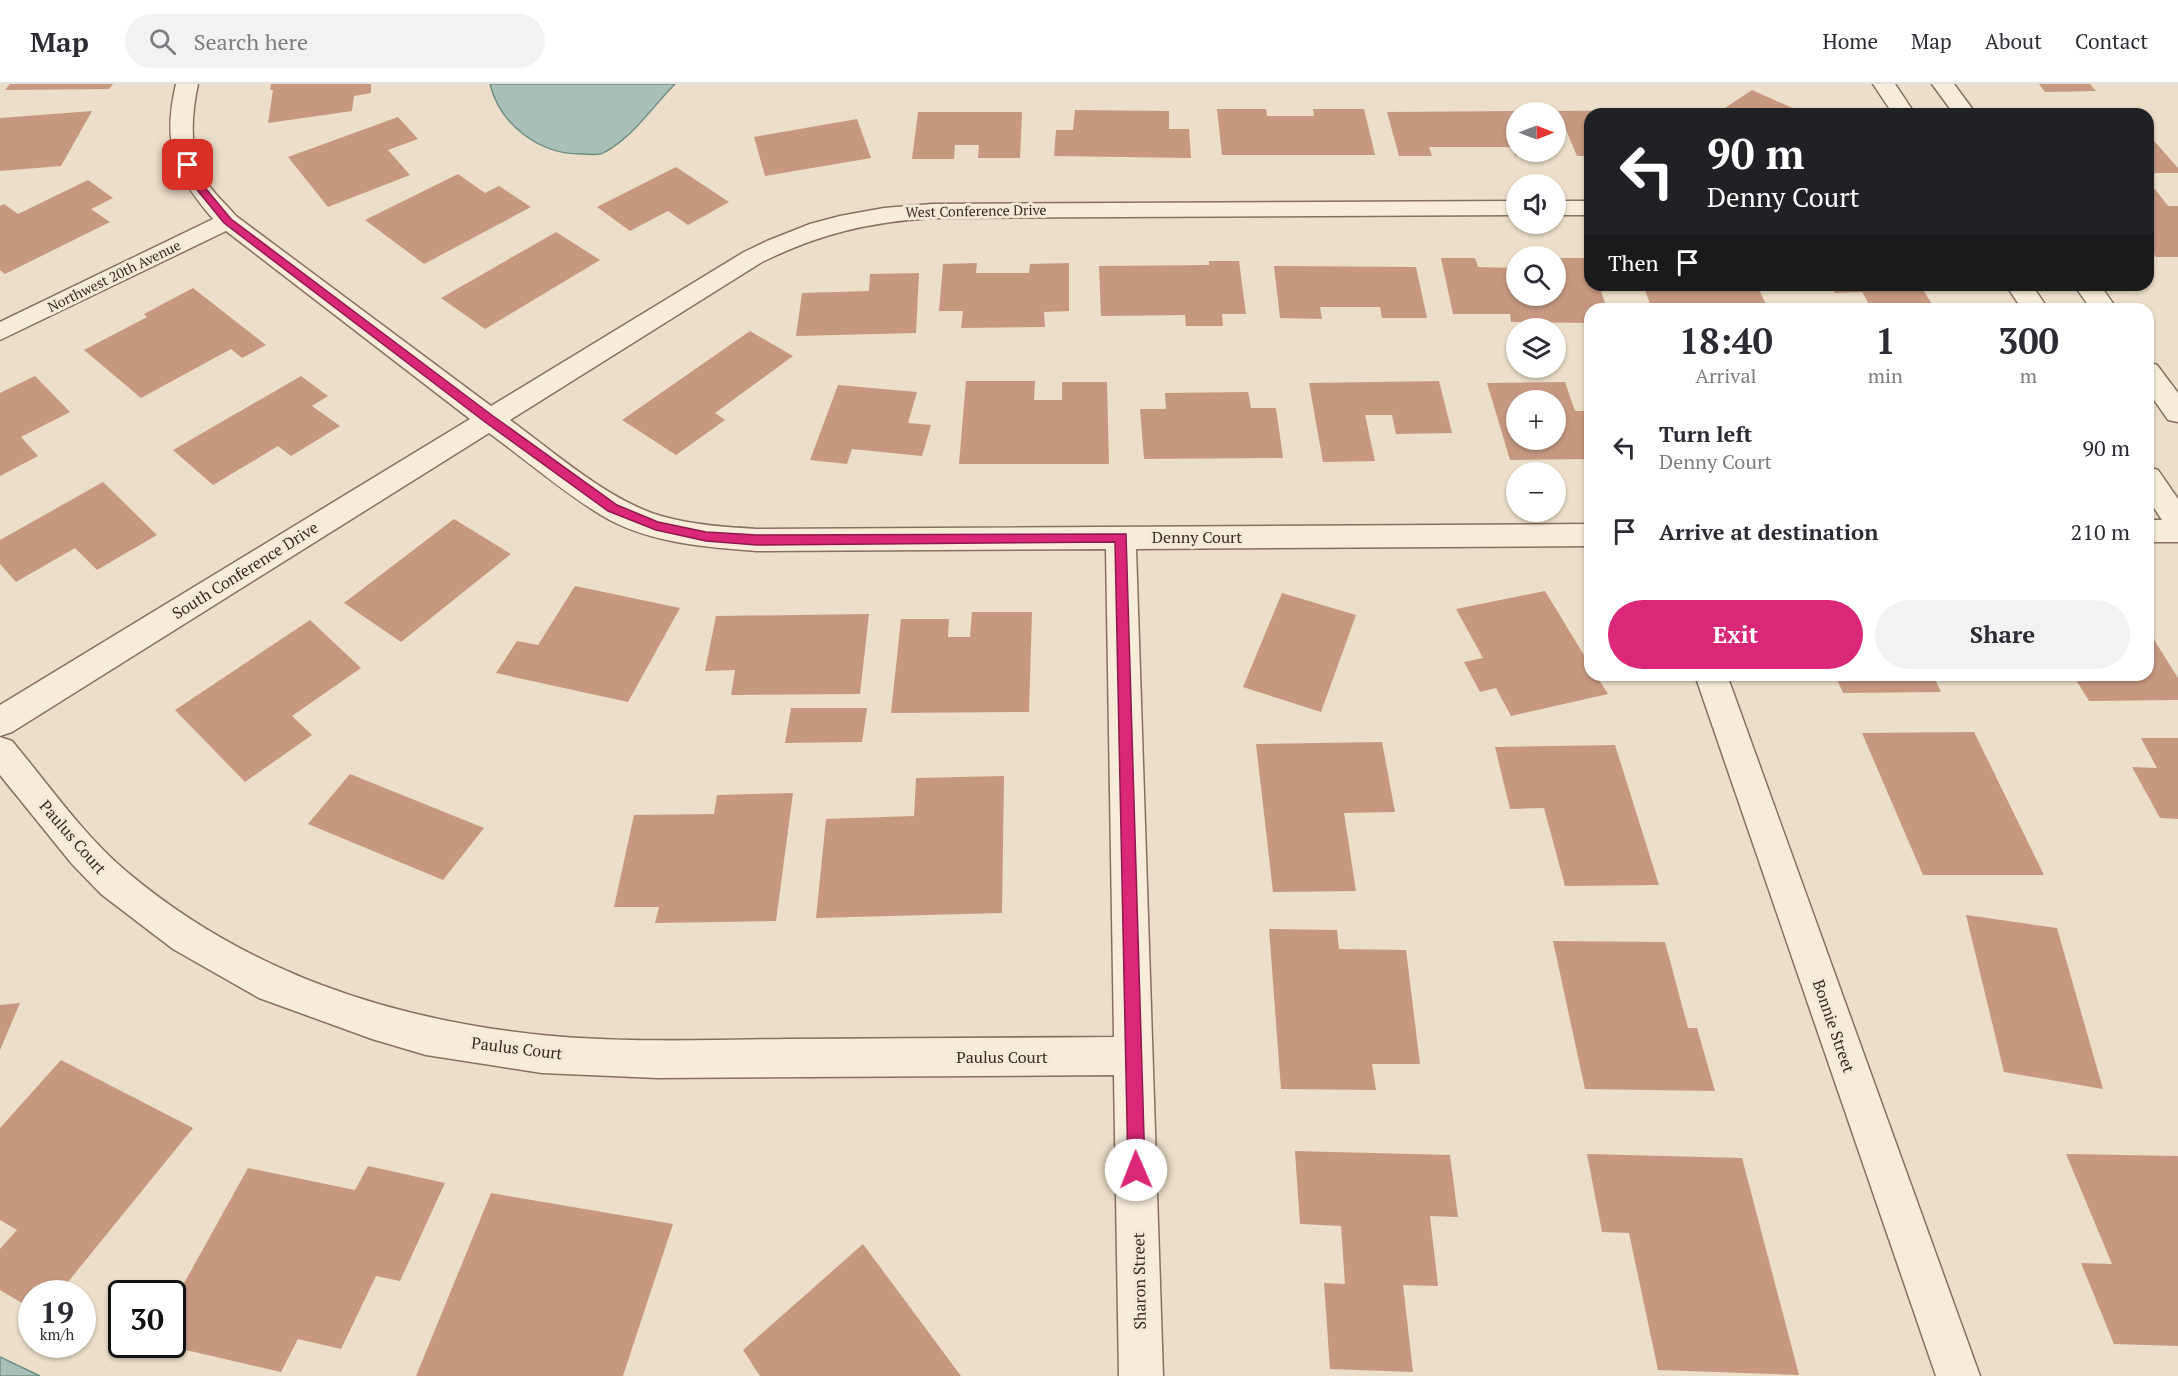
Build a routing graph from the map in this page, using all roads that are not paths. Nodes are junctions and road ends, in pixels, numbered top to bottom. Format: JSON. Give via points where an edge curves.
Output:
{"nodes":[{"id":1,"x":187,"y":84,"type":"edge"},
{"id":2,"x":1884,"y":84,"type":"edge"},
{"id":3,"x":1943,"y":84,"type":"edge"},
{"id":4,"x":1900,"y":108,"type":"edge"},
{"id":5,"x":1961,"y":108,"type":"edge"},
{"id":6,"x":1584,"y":207,"type":"edge"},
{"id":7,"x":1506,"y":208,"type":"edge"},
{"id":8,"x":1566,"y":208,"type":"edge"},
{"id":9,"x":228,"y":221,"type":"junction"},
{"id":10,"x":0,"y":332,"type":"edge"},
{"id":11,"x":2154,"y":379,"type":"edge"},
{"id":12,"x":2178,"y":413,"type":"edge"},
{"id":13,"x":489,"y":419,"type":"junction"},
{"id":14,"x":2154,"y":486,"type":"edge"},
{"id":15,"x":2178,"y":521,"type":"edge"},
{"id":16,"x":2154,"y":531,"type":"edge"},
{"id":17,"x":2178,"y":531,"type":"edge"},
{"id":18,"x":1584,"y":535,"type":"edge"},
{"id":19,"x":1121,"y":537,"type":"junction"},
{"id":20,"x":1713,"y":681,"type":"edge"},
{"id":21,"x":0,"y":722,"type":"edge"},
{"id":22,"x":0,"y":751,"type":"edge"},
{"id":23,"x":1133,"y":1056,"type":"junction"},
{"id":24,"x":1141,"y":1376,"type":"edge"},
{"id":25,"x":1958,"y":1376,"type":"edge"}],
"edges":[{"from":1,"to":9,"type":"street","name":"Denny Court","via":[[181,126],[188,165],[197,184]]},
{"from":2,"to":4,"type":"street"},
{"from":3,"to":5,"type":"street"},
{"from":6,"to":8,"type":"street"},
{"from":7,"to":13,"type":"street","name":"West Conference Drive","via":[[932,211],[854,219],[791,238],[753,256]]},
{"from":9,"to":10,"type":"street","name":"Northwest 20th Avenue"},
{"from":9,"to":13,"type":"street","name":"Denny Court"},
{"from":11,"to":12,"type":"street"},
{"from":13,"to":19,"type":"street","name":"Denny Court","via":[[612,508],[656,526],[706,536],[757,540]]},
{"from":13,"to":21,"type":"street","name":"South Conference Drive"},
{"from":14,"to":15,"type":"street"},
{"from":16,"to":17,"type":"street"},
{"from":18,"to":19,"type":"street","name":"Denny Court"},
{"from":19,"to":23,"type":"street","name":"Sharon Street"},
{"from":20,"to":25,"type":"street","name":"Bonnie Street"},
{"from":22,"to":23,"type":"street","name":"Paulus Court","via":[[84,853],[186,937],[272,985],[426,1036],[542,1054],[646,1059]]},
{"from":23,"to":24,"type":"street","name":"Sharon Street"}]}
